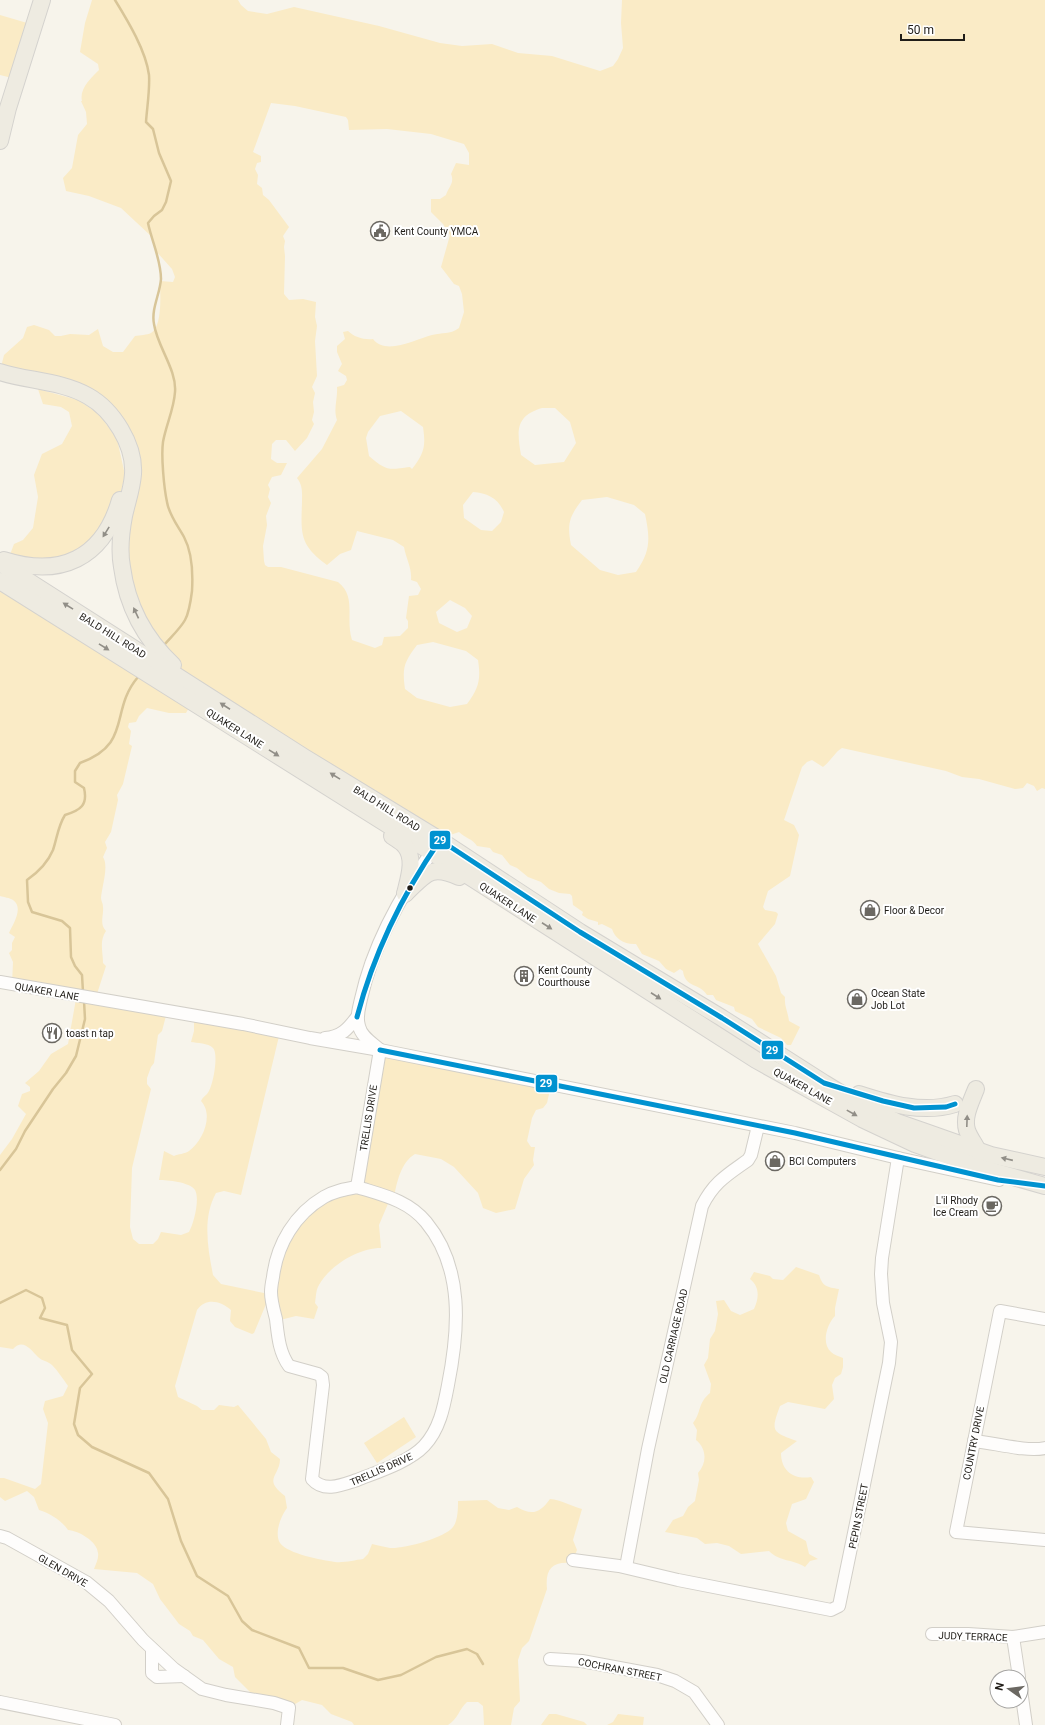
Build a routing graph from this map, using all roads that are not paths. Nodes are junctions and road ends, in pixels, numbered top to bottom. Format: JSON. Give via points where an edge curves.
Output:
{"nodes":[{"id":1,"x":42,"y":0,"type":"edge"},
{"id":2,"x":0,"y":141,"type":"edge"},
{"id":3,"x":0,"y":372,"type":"edge"},
{"id":4,"x":0,"y":381,"type":"edge"},
{"id":5,"x":0,"y":558,"type":"edge"},
{"id":6,"x":0,"y":563,"type":"edge"},
{"id":7,"x":0,"y":581,"type":"edge"},
{"id":8,"x":206,"y":693,"type":"junction"},
{"id":9,"x":329,"y":788,"type":"junction"},
{"id":10,"x":435,"y":846,"type":"junction"},
{"id":11,"x":404,"y":894,"type":"junction"},
{"id":12,"x":497,"y":894,"type":"junction"},
{"id":13,"x":0,"y":982,"type":"edge"},
{"id":14,"x":357,"y":1017,"type":"junction"},
{"id":15,"x":314,"y":1038,"type":"junction"},
{"id":16,"x":380,"y":1050,"type":"junction"},
{"id":17,"x":824,"y":1083,"type":"junction"},
{"id":18,"x":976,"y":1089,"type":"dead end"},
{"id":19,"x":955,"y":1104,"type":"dead end"},
{"id":20,"x":758,"y":1126,"type":"junction"},
{"id":21,"x":978,"y":1151,"type":"junction"},
{"id":22,"x":898,"y":1158,"type":"junction"},
{"id":23,"x":1045,"y":1167,"type":"edge"},
{"id":24,"x":1040,"y":1185,"type":"edge"},
{"id":25,"x":356,"y":1187,"type":"junction"},
{"id":26,"x":1045,"y":1319,"type":"edge"},
{"id":27,"x":974,"y":1441,"type":"junction"},
{"id":28,"x":1045,"y":1448,"type":"edge"},
{"id":29,"x":0,"y":1536,"type":"edge"},
{"id":30,"x":1045,"y":1540,"type":"edge"},
{"id":31,"x":573,"y":1560,"type":"dead end"},
{"id":32,"x":626,"y":1567,"type":"junction"},
{"id":33,"x":1045,"y":1632,"type":"edge"},
{"id":34,"x":932,"y":1634,"type":"dead end"},
{"id":35,"x":1013,"y":1637,"type":"junction"},
{"id":36,"x":152,"y":1649,"type":"junction"},
{"id":37,"x":550,"y":1659,"type":"dead end"},
{"id":38,"x":1018,"y":1669,"type":"edge"},
{"id":39,"x":184,"y":1676,"type":"junction"},
{"id":40,"x":0,"y":1702,"type":"edge"},
{"id":41,"x":1024,"y":1709,"type":"edge"},
{"id":42,"x":115,"y":1725,"type":"edge"},
{"id":43,"x":287,"y":1725,"type":"edge"},
{"id":44,"x":718,"y":1725,"type":"edge"},
{"id":45,"x":1026,"y":1725,"type":"edge"}],
"edges":[{"from":1,"to":2,"type":"main road"},
{"from":8,"to":3,"type":"main road","one_way":true,"via":[[158,650],[142,628],[129,600],[121,566],[121,545],[133,474],[128,444],[122,432],[107,411],[88,396],[61,385]]},
{"from":4,"to":5,"type":"main road","one_way":true,"via":[[59,393],[94,409],[116,436],[126,474],[116,513],[108,529],[100,542],[80,558],[64,564],[36,567]]},
{"from":8,"to":6,"type":"main road","name":"BALD HILL ROAD","one_way":true},
{"from":7,"to":9,"type":"main road","name":"QUAKER LANE","one_way":true},
{"from":10,"to":8,"type":"main road","name":"BALD HILL ROAD","one_way":true},
{"from":9,"to":10,"type":"main road","name":"QUAKER LANE"},
{"from":9,"to":11,"type":"main road","via":[[406,847],[410,856],[410,867]]},
{"from":10,"to":11,"type":"street"},
{"from":10,"to":12,"type":"main road","name":"QUAKER LANE"},
{"from":10,"to":17,"type":"main road","name":"BALD HILL ROAD","via":[[722,1018]]},
{"from":11,"to":12,"type":"main road","via":[[425,875],[435,870],[447,872]]},
{"from":11,"to":14,"type":"street","via":[[372,964]]},
{"from":12,"to":24,"type":"main road","name":"QUAKER LANE","one_way":true,"via":[[756,1060],[862,1119],[915,1144],[985,1170]]},
{"from":13,"to":15,"type":"street","name":"QUAKER LANE"},
{"from":14,"to":15,"type":"street","via":[[347,1031],[341,1034]]},
{"from":14,"to":16,"type":"street","via":[[362,1033]]},
{"from":15,"to":16,"type":"street","name":"QUAKER LANE"},
{"from":16,"to":20,"type":"street","name":"QUAKER LANE"},
{"from":16,"to":25,"type":"street","name":"TRELLIS DRIVE"},
{"from":17,"to":19,"type":"main road","via":[[883,1102],[914,1108],[946,1107]]},
{"from":17,"to":21,"type":"main road","name":"BALD HILL ROAD","via":[[897,1122]]},
{"from":21,"to":18,"type":"main road","one_way":true,"via":[[967,1130],[966,1120]]},
{"from":20,"to":22,"type":"street","name":"QUAKER LANE","via":[[837,1142]]},
{"from":20,"to":32,"type":"street","name":"OLD CARRIAGE ROAD","via":[[748,1160],[719,1180],[702,1206],[648,1449]]},
{"from":23,"to":21,"type":"main road","one_way":true},
{"from":22,"to":24,"type":"street","name":"QUAKER LANE","via":[[998,1180]]},
{"from":22,"to":32,"type":"street","name":"PEPIN STREET","via":[[881,1274],[883,1303],[891,1342],[889,1363],[839,1606],[831,1610],[678,1580]]},
{"from":25,"to":25,"type":"street","name":"TRELLIS DRIVE","via":[[406,1205],[417,1212],[432,1230],[445,1257],[454,1290],[455,1342],[440,1419],[424,1446],[417,1453],[372,1474],[343,1485],[326,1487],[317,1485],[312,1479],[322,1377],[289,1366],[284,1359],[271,1292],[280,1245],[295,1223],[304,1212],[324,1197]]},
{"from":26,"to":27,"type":"street","name":"COUNTRY DRIVE","via":[[1000,1311]]},
{"from":27,"to":28,"type":"street","via":[[1020,1448]]},
{"from":27,"to":30,"type":"street","name":"COUNTRY DRIVE","via":[[956,1532]]},
{"from":29,"to":36,"type":"street","name":"GLEN DRIVE","via":[[86,1582],[109,1601]]},
{"from":31,"to":32,"type":"street","name":"PEPIN STREET"},
{"from":33,"to":35,"type":"street","name":"JUDY TERRACE"},
{"from":34,"to":35,"type":"street","name":"JUDY TERRACE"},
{"from":35,"to":38,"type":"street","name":"JUDY TERRACE"},
{"from":36,"to":39,"type":"street","name":"GLEN DRIVE"},
{"from":36,"to":39,"type":"street","via":[[152,1673],[157,1676]]},
{"from":37,"to":44,"type":"street","name":"COCHRAN STREET","via":[[582,1661],[657,1675],[675,1681],[694,1692]]},
{"from":39,"to":43,"type":"street","name":"GLEN DRIVE","via":[[202,1689],[288,1708]]},
{"from":40,"to":42,"type":"street"},
{"from":41,"to":45,"type":"street"}]}
